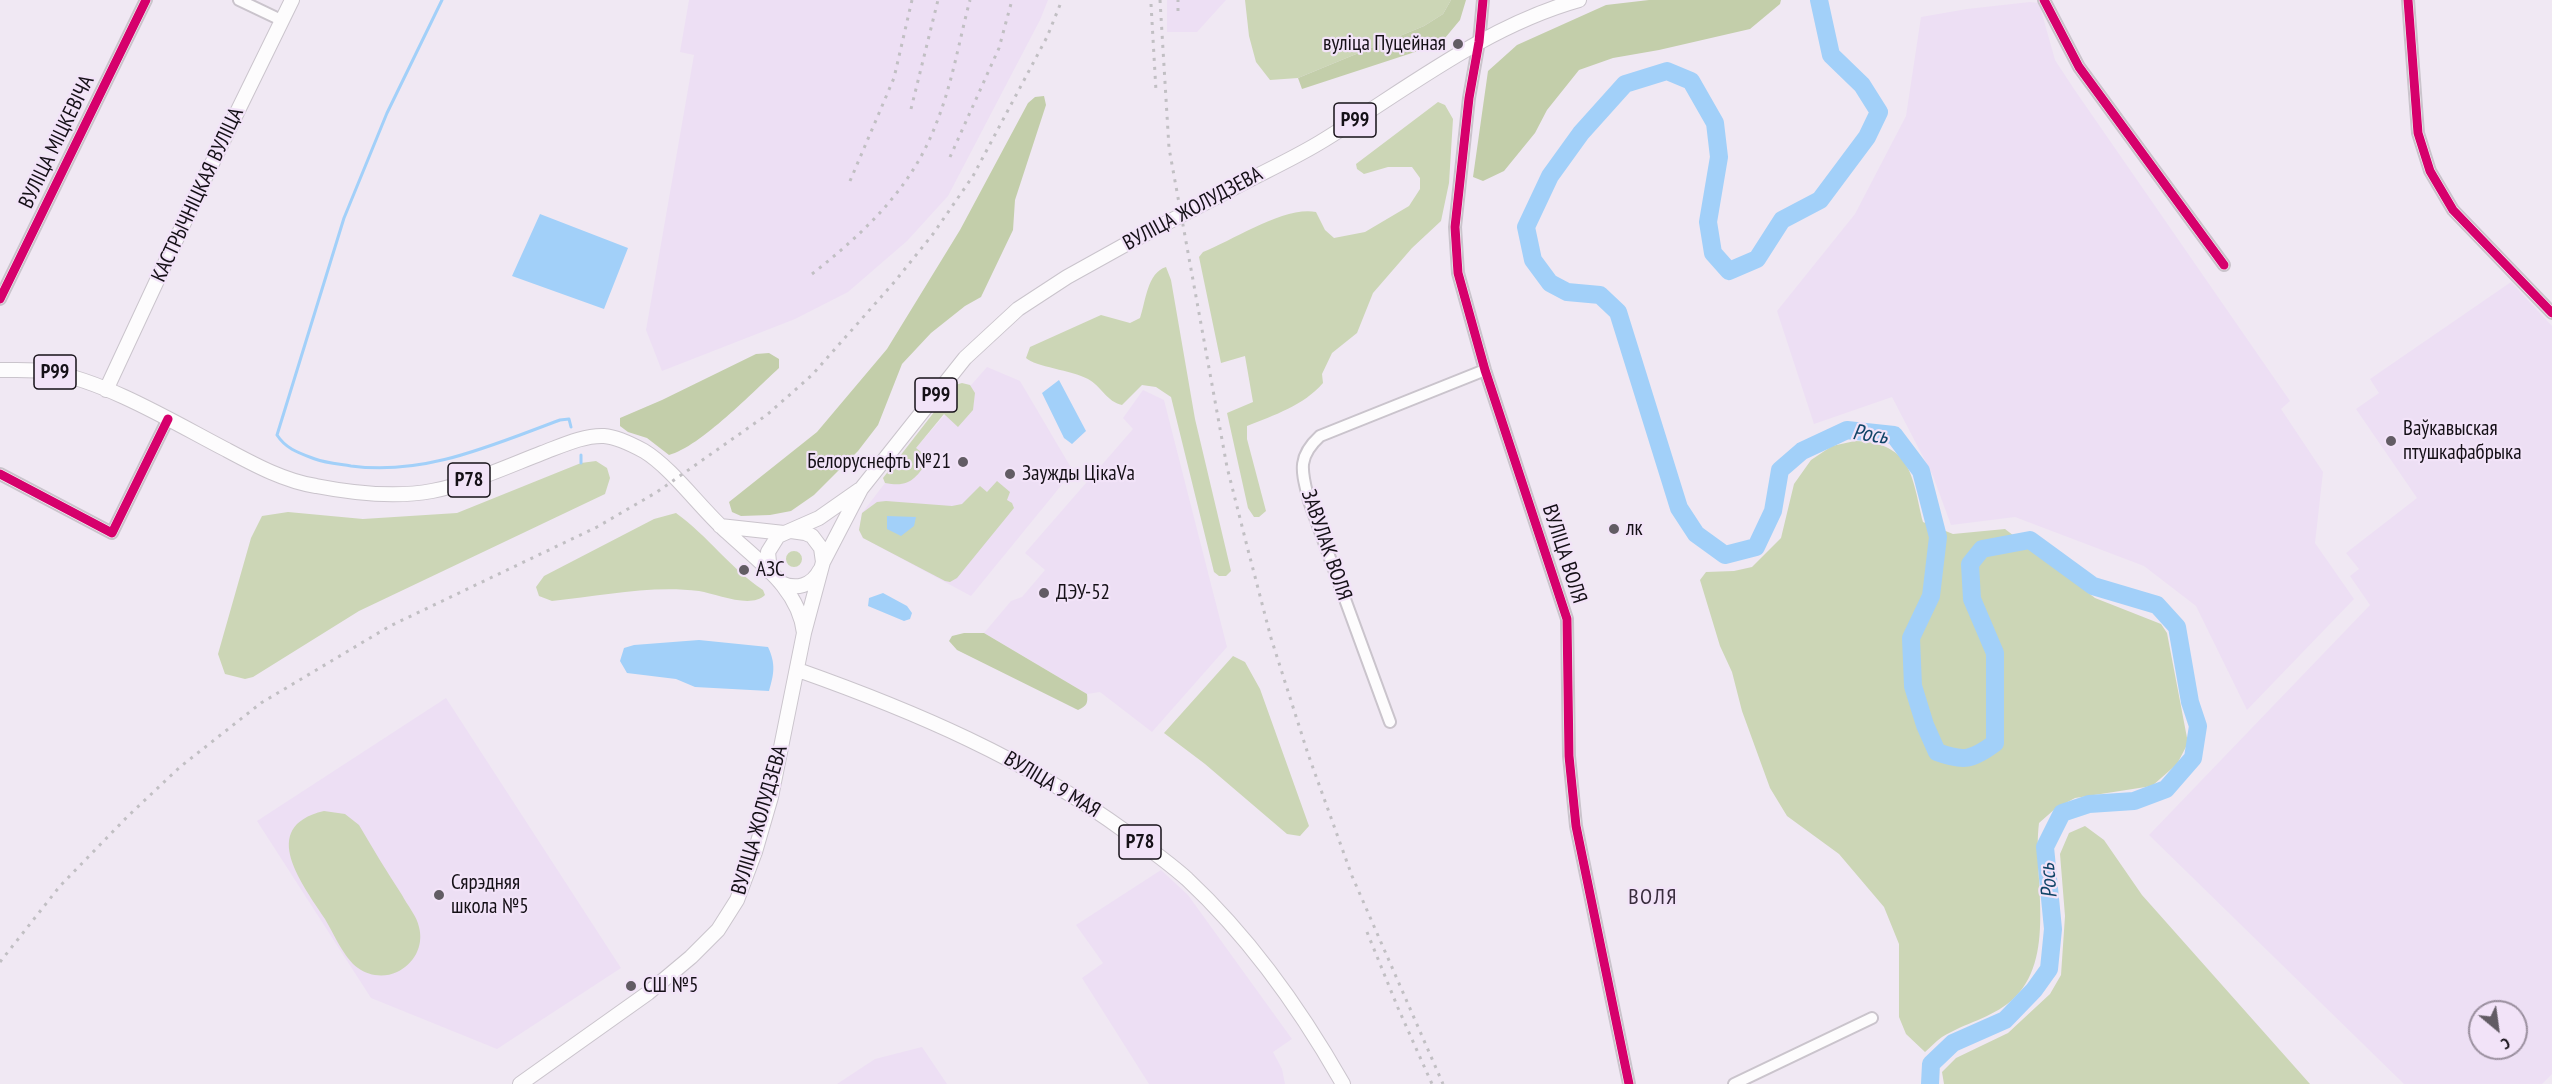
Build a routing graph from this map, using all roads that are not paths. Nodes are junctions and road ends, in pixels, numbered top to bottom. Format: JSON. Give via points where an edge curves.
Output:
{"nodes":[{"id":1,"x":147,"y":0,"type":"edge"},
{"id":2,"x":239,"y":0,"type":"edge"},
{"id":3,"x":292,"y":0,"type":"edge"},
{"id":4,"x":1483,"y":0,"type":"edge"},
{"id":5,"x":1579,"y":0,"type":"edge"},
{"id":6,"x":2044,"y":0,"type":"edge"},
{"id":7,"x":2408,"y":0,"type":"edge"},
{"id":8,"x":281,"y":20,"type":"junction"},
{"id":9,"x":1479,"y":42,"type":"junction"},
{"id":10,"x":2224,"y":265,"type":"dead end"},
{"id":11,"x":0,"y":299,"type":"edge"},
{"id":12,"x":2552,"y":313,"type":"edge"},
{"id":13,"x":0,"y":370,"type":"edge"},
{"id":14,"x":1485,"y":370,"type":"junction"},
{"id":15,"x":106,"y":390,"type":"junction"},
{"id":16,"x":168,"y":419,"type":"junction"},
{"id":17,"x":0,"y":474,"type":"edge"},
{"id":18,"x":861,"y":489,"type":"junction"},
{"id":19,"x":720,"y":526,"type":"junction"},
{"id":20,"x":787,"y":532,"type":"junction"},
{"id":21,"x":822,"y":565,"type":"junction"},
{"id":22,"x":770,"y":572,"type":"junction"},
{"id":23,"x":781,"y":583,"type":"junction"},
{"id":24,"x":804,"y":633,"type":"junction"},
{"id":25,"x":798,"y":670,"type":"junction"},
{"id":26,"x":1390,"y":722,"type":"dead end"},
{"id":27,"x":1872,"y":1018,"type":"dead end"},
{"id":28,"x":520,"y":1084,"type":"edge"},
{"id":29,"x":1343,"y":1084,"type":"edge"},
{"id":30,"x":1629,"y":1084,"type":"edge"},
{"id":31,"x":1734,"y":1084,"type":"edge"}],
"edges":[{"from":1,"to":11,"type":"street","name":"ВУЛІЦА МІЦКЕВІЧА"},
{"from":2,"to":8,"type":"street"},
{"from":3,"to":8,"type":"main road","name":"КАСТРЫЧНІЦКАЯ ВУЛІЦА"},
{"from":4,"to":9,"type":"street","name":"ВУЛІЦА ВОЛЯ"},
{"from":5,"to":9,"type":"main road","name":"ВУЛІЦА ЖОЛУДЗЕВА","number":"Р99","via":[[1520,21]]},
{"from":6,"to":10,"type":"street","via":[[2079,67]]},
{"from":7,"to":12,"type":"street","via":[[2418,133],[2430,171],[2453,210]]},
{"from":8,"to":15,"type":"main road","name":"КАСТРЫЧНІЦКАЯ ВУЛІЦА"},
{"from":9,"to":14,"type":"street","name":"ВУЛІЦА ВОЛЯ","via":[[1455,227],[1458,273]]},
{"from":9,"to":18,"type":"main road","name":"ВУЛІЦА ЖОЛУДЗЕВА","number":"Р99","bridge":true,"via":[[1317,144],[1130,242],[1018,309],[965,358]]},
{"from":13,"to":15,"type":"main road","number":"Р99","via":[[48,371]]},
{"from":14,"to":26,"type":"street","name":"ЗАВУЛАК ВОЛЯ","via":[[1320,436],[1303,458],[1309,501]]},
{"from":14,"to":30,"type":"street","name":"ВУЛІЦА ВОЛЯ","via":[[1567,619],[1569,756],[1576,826]]},
{"from":15,"to":16,"type":"main road","number":"Р78"},
{"from":16,"to":17,"type":"street","via":[[111,533]]},
{"from":16,"to":19,"type":"main road","number":"Р78","via":[[263,468],[314,486],[393,494],[431,491],[478,478],[568,443],[605,436],[645,452]]},
{"from":18,"to":20,"type":"main road","number":"Р99","via":[[819,518]]},
{"from":18,"to":21,"type":"main road","number":"Р99"},
{"from":19,"to":20,"type":"main road"},
{"from":19,"to":22,"type":"main road","number":"Р78"},
{"from":20,"to":21,"type":"main road","via":[[812,536],[821,548]]},
{"from":20,"to":22,"type":"main road","via":[[770,546]]},
{"from":21,"to":23,"type":"main road","via":[[808,584],[794,587]]},
{"from":21,"to":24,"type":"main road","number":"Р78"},
{"from":22,"to":23,"type":"main road","number":"Р78"},
{"from":23,"to":24,"type":"main road","number":"Р78","via":[[799,608]]},
{"from":24,"to":25,"type":"main road","number":"Р78"},
{"from":25,"to":28,"type":"main road","name":"ВУЛІЦА ЖОЛУДЗЕВА","via":[[768,808],[741,891],[726,920],[691,957],[648,993]]},
{"from":25,"to":29,"type":"main road","name":"ВУЛІЦА 9 МАЯ","number":"Р78","via":[[946,728],[1015,761],[1092,807],[1134,838],[1187,879],[1230,924],[1314,1032]]},
{"from":27,"to":31,"type":"street"}]}
